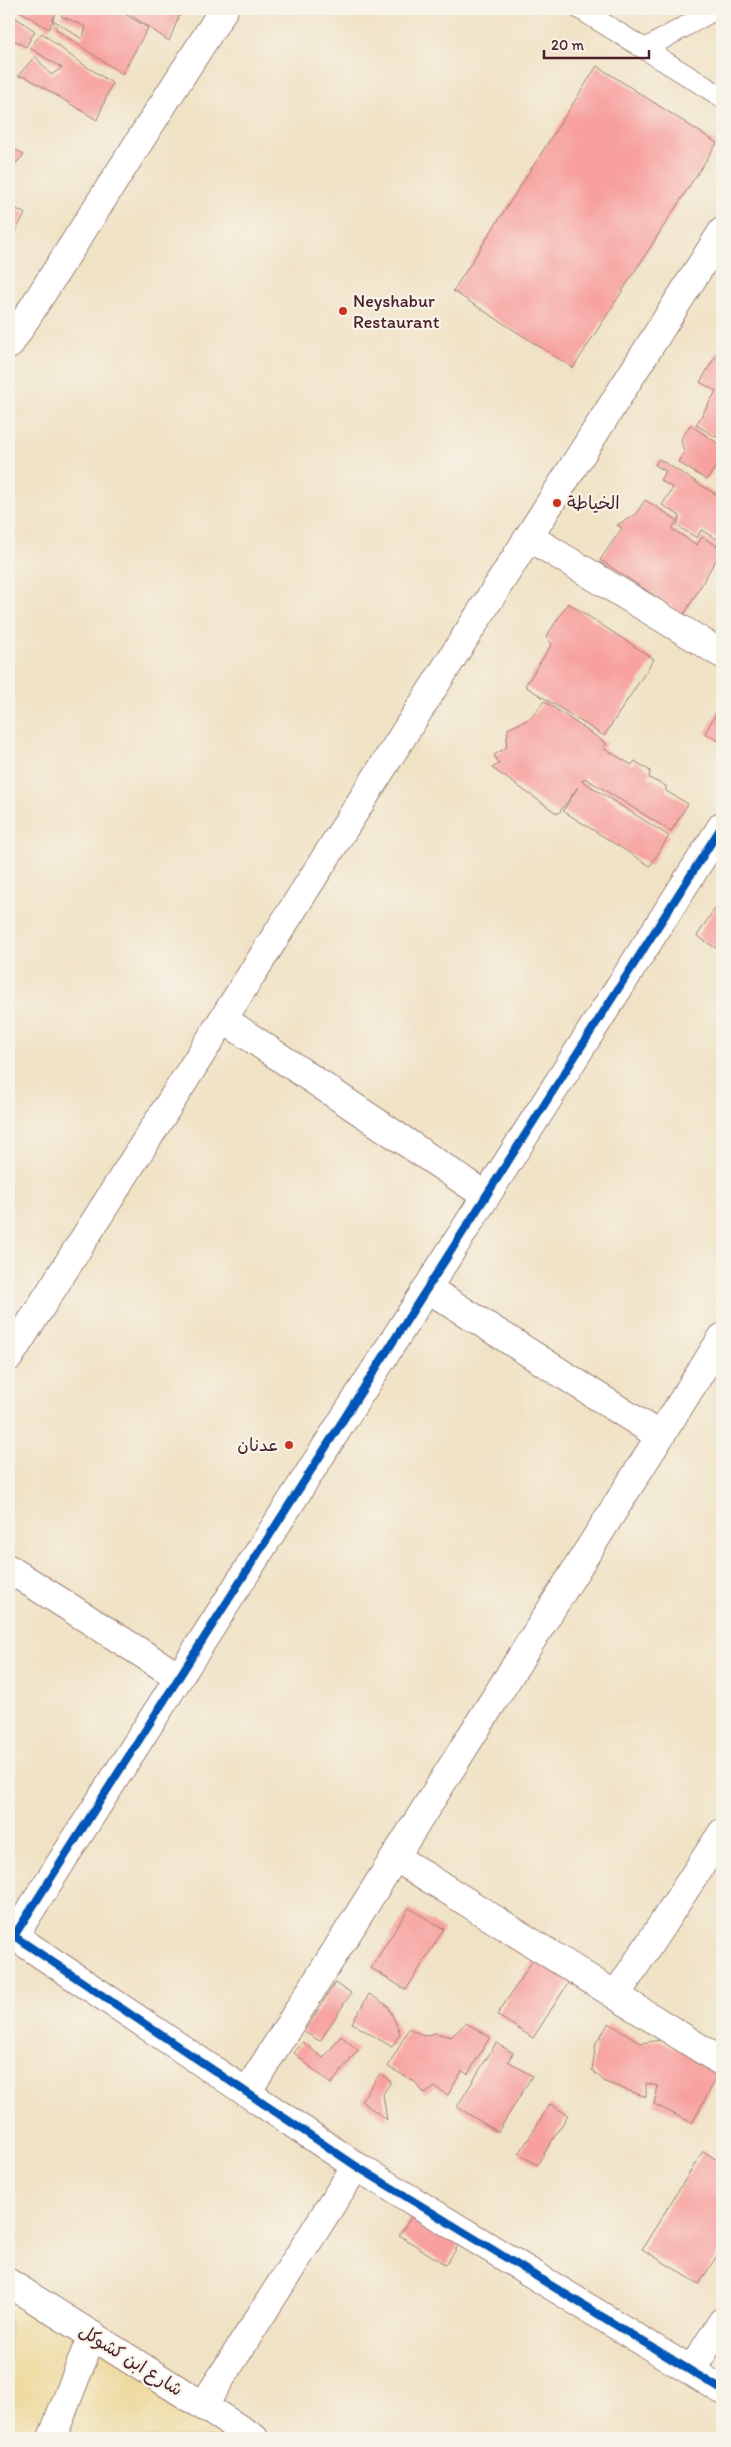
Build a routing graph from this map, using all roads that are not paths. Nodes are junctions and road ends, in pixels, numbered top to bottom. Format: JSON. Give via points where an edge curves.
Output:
{"nodes":[{"id":1,"x":224,"y":9,"type":"edge"},
{"id":2,"x":580,"y":9,"type":"edge"},
{"id":3,"x":716,"y":9,"type":"edge"},
{"id":4,"x":645,"y":49,"type":"junction"},
{"id":5,"x":722,"y":97,"type":"edge"},
{"id":6,"x":722,"y":232,"type":"edge"},
{"id":7,"x":9,"y":345,"type":"edge"},
{"id":8,"x":529,"y":537,"type":"junction"},
{"id":9,"x":722,"y":654,"type":"edge"},
{"id":10,"x":719,"y":838,"type":"edge"},
{"id":11,"x":223,"y":1019,"type":"junction"},
{"id":12,"x":486,"y":1196,"type":"junction"},
{"id":13,"x":427,"y":1288,"type":"junction"},
{"id":14,"x":722,"y":1338,"type":"edge"},
{"id":15,"x":9,"y":1357,"type":"edge"},
{"id":16,"x":660,"y":1436,"type":"junction"},
{"id":17,"x":9,"y":1569,"type":"edge"},
{"id":18,"x":179,"y":1677,"type":"junction"},
{"id":19,"x":722,"y":1833,"type":"edge"},
{"id":20,"x":395,"y":1857,"type":"junction"},
{"id":21,"x":616,"y":1995,"type":"junction"},
{"id":22,"x":722,"y":2062,"type":"edge"},
{"id":23,"x":247,"y":2092,"type":"junction"},
{"id":24,"x":356,"y":2166,"type":"junction"},
{"id":25,"x":9,"y":2283,"type":"edge"},
{"id":26,"x":722,"y":2322,"type":"edge"},
{"id":27,"x":92,"y":2335,"type":"junction"},
{"id":28,"x":691,"y":2371,"type":"junction"},
{"id":29,"x":722,"y":2390,"type":"edge"},
{"id":30,"x":203,"y":2406,"type":"junction"},
{"id":31,"x":52,"y":2438,"type":"edge"},
{"id":32,"x":254,"y":2438,"type":"edge"}],
"edges":[{"from":1,"to":7,"type":"street"},
{"from":2,"to":4,"type":"lane"},
{"from":3,"to":4,"type":"lane"},
{"from":4,"to":5,"type":"lane"},
{"from":6,"to":8,"type":"street"},
{"from":8,"to":9,"type":"street"},
{"from":8,"to":11,"type":"street"},
{"from":10,"to":12,"type":"street"},
{"from":11,"to":12,"type":"street"},
{"from":11,"to":15,"type":"street"},
{"from":12,"to":13,"type":"street"},
{"from":13,"to":16,"type":"street"},
{"from":13,"to":18,"type":"street"},
{"from":14,"to":16,"type":"street"},
{"from":16,"to":20,"type":"street"},
{"from":17,"to":18,"type":"street"},
{"from":18,"to":23,"type":"street","via":[[14,1936]]},
{"from":19,"to":21,"type":"street"},
{"from":20,"to":21,"type":"street"},
{"from":20,"to":23,"type":"street"},
{"from":21,"to":22,"type":"street"},
{"from":23,"to":24,"type":"street"},
{"from":24,"to":28,"type":"street"},
{"from":24,"to":30,"type":"street"},
{"from":25,"to":27,"type":"street","name":"شارع ابن كشوكل"},
{"from":26,"to":28,"type":"street"},
{"from":27,"to":30,"type":"street","name":"شارع ابن كشوكل"},
{"from":27,"to":31,"type":"street"},
{"from":28,"to":29,"type":"street"},
{"from":30,"to":32,"type":"street","name":"شارع ابن كشوكل"}]}
